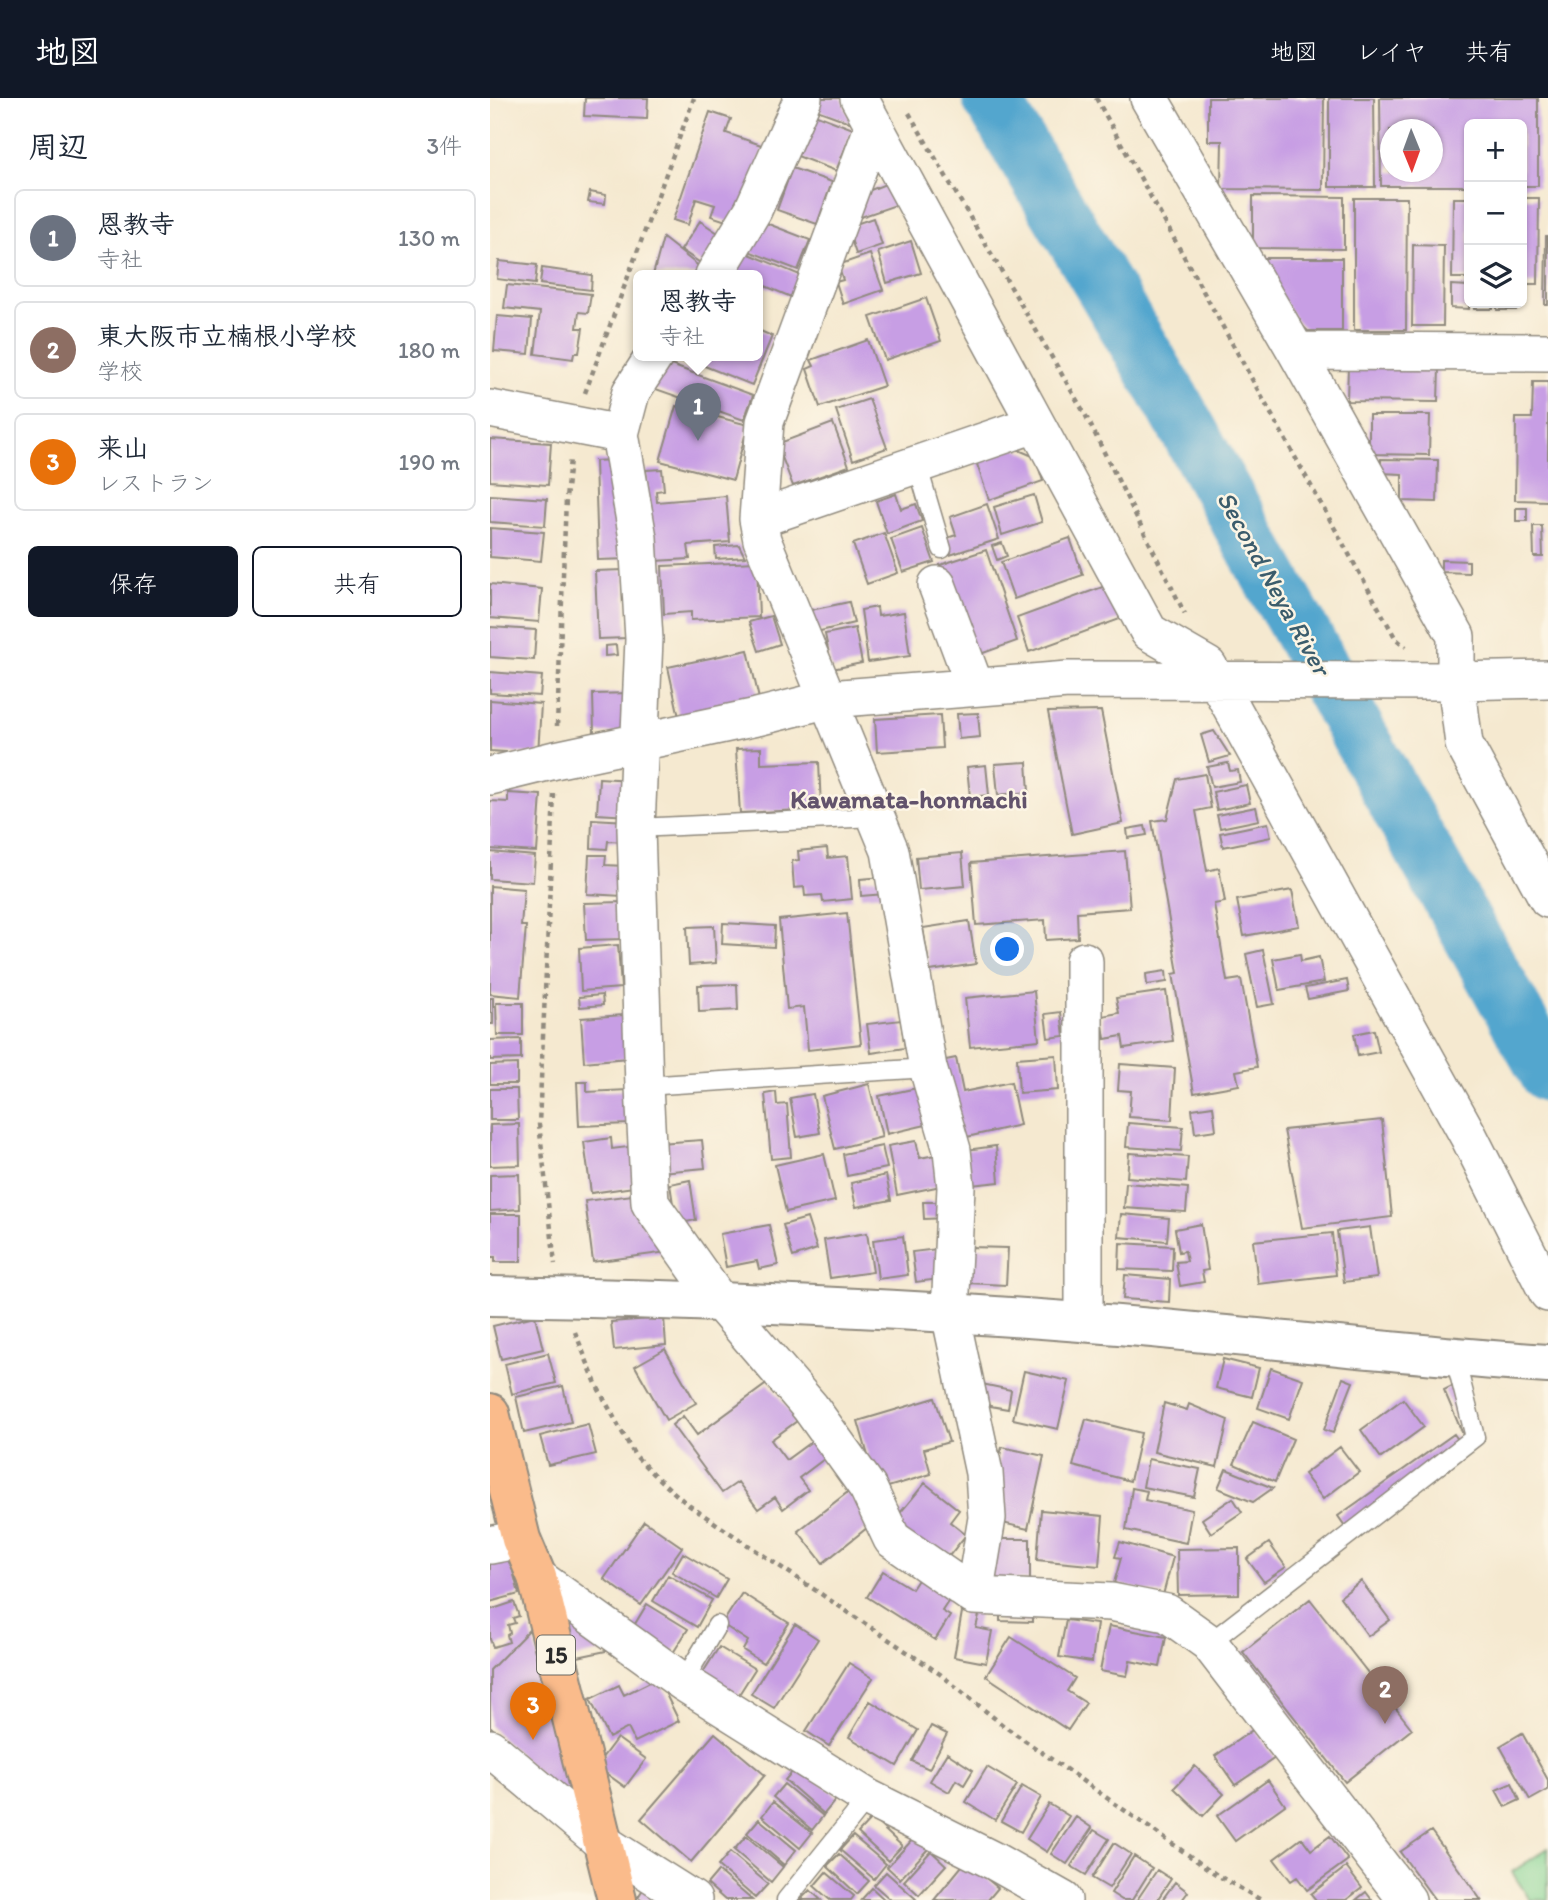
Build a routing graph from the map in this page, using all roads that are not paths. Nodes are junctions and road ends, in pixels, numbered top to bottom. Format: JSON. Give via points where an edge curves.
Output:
{"nodes":[{"id":1,"x":803,"y":98,"type":"edge"},
{"id":2,"x":1149,"y":98,"type":"edge"},
{"id":3,"x":867,"y":112,"type":"edge"},
{"id":4,"x":717,"y":270,"type":"edge"},
{"id":5,"x":1296,"y":351,"type":"junction"},
{"id":6,"x":1548,"y":352,"type":"edge"},
{"id":7,"x":651,"y":361,"type":"edge"},
{"id":8,"x":490,"y":409,"type":"edge"},
{"id":9,"x":1035,"y":424,"type":"junction"},
{"id":10,"x":620,"y":434,"type":"junction"},
{"id":11,"x":917,"y":464,"type":"junction"},
{"id":12,"x":758,"y":519,"type":"junction"},
{"id":13,"x":942,"y":550,"type":"dead end"},
{"id":14,"x":937,"y":585,"type":"dead end"},
{"id":15,"x":1213,"y":673,"type":"junction"},
{"id":16,"x":1548,"y":678,"type":"edge"},
{"id":17,"x":1456,"y":681,"type":"junction"},
{"id":18,"x":975,"y":687,"type":"junction"},
{"id":19,"x":829,"y":699,"type":"junction"},
{"id":20,"x":642,"y":741,"type":"junction"},
{"id":21,"x":490,"y":776,"type":"edge"},
{"id":22,"x":876,"y":817,"type":"junction"},
{"id":23,"x":636,"y":828,"type":"junction"},
{"id":24,"x":1548,"y":899,"type":"edge"},
{"id":25,"x":1084,"y":961,"type":"dead end"},
{"id":26,"x":928,"y":1068,"type":"junction"},
{"id":27,"x":643,"y":1086,"type":"junction"},
{"id":28,"x":1548,"y":1293,"type":"edge"},
{"id":29,"x":490,"y":1296,"type":"edge"},
{"id":30,"x":720,"y":1302,"type":"junction"},
{"id":31,"x":950,"y":1312,"type":"junction"},
{"id":32,"x":1084,"y":1322,"type":"junction"},
{"id":33,"x":1455,"y":1359,"type":"junction"},
{"id":34,"x":1548,"y":1364,"type":"edge"},
{"id":35,"x":490,"y":1413,"type":"edge"},
{"id":36,"x":506,"y":1542,"type":"edge"},
{"id":37,"x":537,"y":1577,"type":"junction"},
{"id":38,"x":974,"y":1596,"type":"junction"},
{"id":39,"x":717,"y":1625,"type":"dead end"},
{"id":40,"x":1209,"y":1643,"type":"junction"},
{"id":41,"x":683,"y":1682,"type":"junction"},
{"id":42,"x":490,"y":1748,"type":"edge"},
{"id":43,"x":868,"y":1798,"type":"junction"},
{"id":44,"x":603,"y":1843,"type":"junction"},
{"id":45,"x":617,"y":1900,"type":"edge"},
{"id":46,"x":693,"y":1900,"type":"edge"},
{"id":47,"x":786,"y":1900,"type":"edge"},
{"id":48,"x":1063,"y":1900,"type":"edge"},
{"id":49,"x":1407,"y":1900,"type":"edge"}],
"edges":[{"from":1,"to":4,"type":"street","via":[[753,210]]},
{"from":2,"to":5,"type":"street"},
{"from":3,"to":9,"type":"street"},
{"from":3,"to":12,"type":"street","via":[[765,422]]},
{"from":5,"to":6,"type":"street"},
{"from":5,"to":17,"type":"street","via":[[1456,636]]},
{"from":7,"to":10,"type":"street","via":[[631,392]]},
{"from":8,"to":10,"type":"street"},
{"from":9,"to":11,"type":"street"},
{"from":9,"to":15,"type":"street","via":[[1149,632]]},
{"from":10,"to":20,"type":"street","via":[[640,564],[645,639]]},
{"from":11,"to":12,"type":"street"},
{"from":11,"to":13,"type":"lane"},
{"from":12,"to":19,"type":"street","via":[[762,540]]},
{"from":14,"to":18,"type":"street"},
{"from":15,"to":17,"type":"street"},
{"from":15,"to":18,"type":"street"},
{"from":15,"to":28,"type":"street","via":[[1468,1135]]},
{"from":16,"to":17,"type":"street"},
{"from":17,"to":24,"type":"street","via":[[1464,744]]},
{"from":18,"to":19,"type":"street"},
{"from":19,"to":20,"type":"street"},
{"from":19,"to":22,"type":"street"},
{"from":20,"to":21,"type":"street"},
{"from":20,"to":23,"type":"street"},
{"from":22,"to":23,"type":"lane"},
{"from":22,"to":26,"type":"street","via":[[890,851]]},
{"from":23,"to":27,"type":"street"},
{"from":25,"to":32,"type":"street"},
{"from":26,"to":27,"type":"lane"},
{"from":26,"to":31,"type":"street","via":[[952,1150],[956,1187]]},
{"from":27,"to":30,"type":"street","via":[[650,1203]]},
{"from":29,"to":30,"type":"street"},
{"from":30,"to":31,"type":"street"},
{"from":30,"to":38,"type":"street","via":[[817,1417],[868,1488],[892,1539]]},
{"from":31,"to":32,"type":"street"},
{"from":31,"to":38,"type":"street","via":[[984,1473],[987,1518]]},
{"from":32,"to":33,"type":"street"},
{"from":33,"to":34,"type":"street"},
{"from":33,"to":40,"type":"lane","via":[[1475,1437]]},
{"from":35,"to":36,"type":"main road","number":"15"},
{"from":36,"to":37,"type":"main road","number":"15"},
{"from":37,"to":41,"type":"street"},
{"from":37,"to":44,"type":"main road","number":"15"},
{"from":38,"to":40,"type":"street","via":[[1111,1602],[1167,1612]]},
{"from":39,"to":41,"type":"lane"},
{"from":40,"to":49,"type":"street"},
{"from":41,"to":43,"type":"street"},
{"from":42,"to":44,"type":"street"},
{"from":43,"to":47,"type":"lane"},
{"from":43,"to":48,"type":"street"},
{"from":44,"to":45,"type":"main road","number":"15"},
{"from":44,"to":46,"type":"street"}]}
